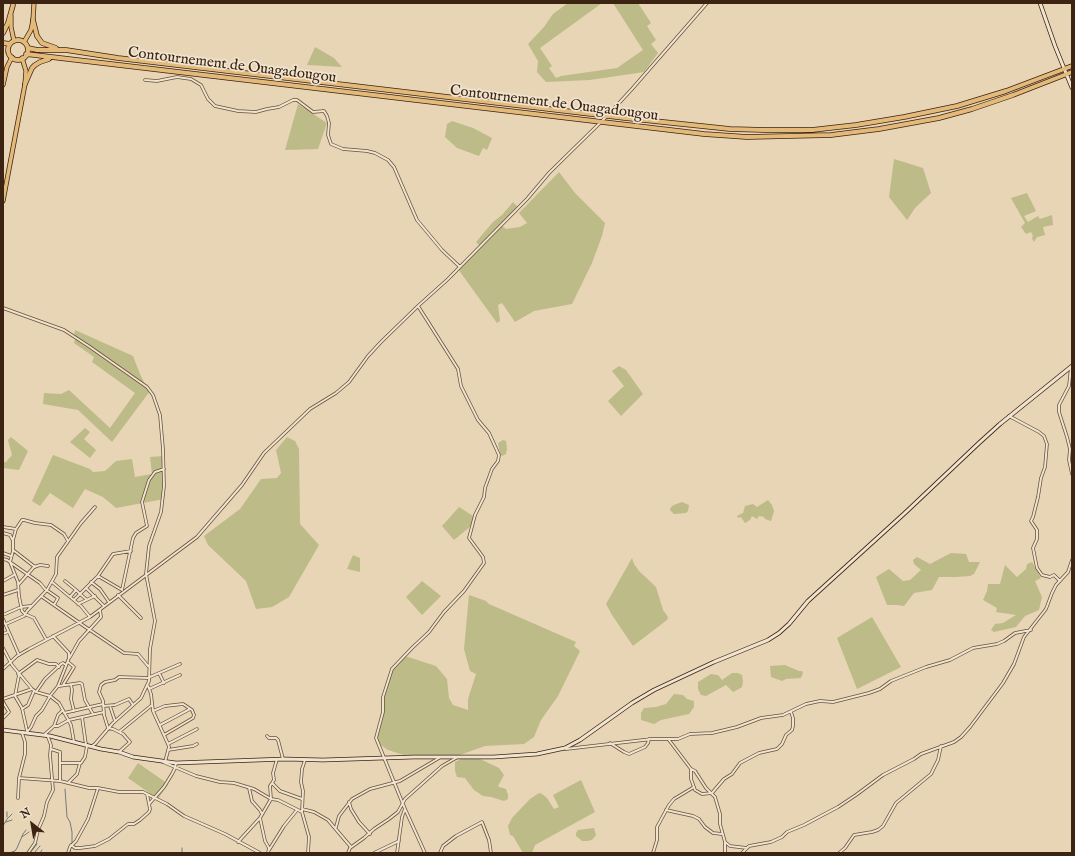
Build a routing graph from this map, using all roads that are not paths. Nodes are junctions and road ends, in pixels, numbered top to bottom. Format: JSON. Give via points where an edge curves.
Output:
{"nodes":[{"id":1,"x":34,"y":3,"type":"edge"},
{"id":2,"x":708,"y":3,"type":"edge"},
{"id":3,"x":1040,"y":3,"type":"edge"},
{"id":4,"x":13,"y":4,"type":"edge"},
{"id":5,"x":33,"y":20,"type":"junction"},
{"id":6,"x":3,"y":33,"type":"edge"},
{"id":7,"x":14,"y":41,"type":"junction"},
{"id":8,"x":24,"y":42,"type":"junction"},
{"id":9,"x":3,"y":44,"type":"edge"},
{"id":10,"x":10,"y":44,"type":"junction"},
{"id":11,"x":28,"y":48,"type":"junction"},
{"id":12,"x":66,"y":50,"type":"junction"},
{"id":13,"x":3,"y":52,"type":"edge"},
{"id":14,"x":9,"y":52,"type":"junction"},
{"id":15,"x":26,"y":54,"type":"junction"},
{"id":16,"x":12,"y":57,"type":"junction"},
{"id":17,"x":22,"y":58,"type":"junction"},
{"id":18,"x":56,"y":59,"type":"junction"},
{"id":19,"x":1072,"y":66,"type":"edge"},
{"id":20,"x":1065,"y":68,"type":"junction"},
{"id":21,"x":1072,"y":72,"type":"edge"},
{"id":22,"x":1067,"y":74,"type":"junction"},
{"id":23,"x":3,"y":78,"type":"edge"},
{"id":24,"x":145,"y":80,"type":"dead end"},
{"id":25,"x":26,"y":84,"type":"junction"},
{"id":26,"x":3,"y":85,"type":"edge"},
{"id":27,"x":1072,"y":88,"type":"edge"},
{"id":28,"x":607,"y":116,"type":"junction"},
{"id":29,"x":601,"y":122,"type":"junction"},
{"id":30,"x":3,"y":201,"type":"edge"},
{"id":31,"x":460,"y":267,"type":"junction"},
{"id":32,"x":418,"y":306,"type":"junction"},
{"id":33,"x":3,"y":308,"type":"edge"},
{"id":34,"x":1072,"y":367,"type":"edge"},
{"id":35,"x":1009,"y":416,"type":"junction"},
{"id":36,"x":164,"y":469,"type":"junction"},
{"id":37,"x":1072,"y":474,"type":"edge"},
{"id":38,"x":95,"y":507,"type":"dead end"},
{"id":39,"x":3,"y":527,"type":"edge"},
{"id":40,"x":16,"y":529,"type":"junction"},
{"id":41,"x":3,"y":531,"type":"edge"},
{"id":42,"x":13,"y":540,"type":"junction"},
{"id":43,"x":68,"y":541,"type":"junction"},
{"id":44,"x":12,"y":550,"type":"junction"},
{"id":45,"x":131,"y":551,"type":"junction"},
{"id":46,"x":3,"y":553,"type":"edge"},
{"id":47,"x":11,"y":556,"type":"junction"},
{"id":48,"x":3,"y":559,"type":"edge"},
{"id":49,"x":1072,"y":560,"type":"edge"},
{"id":50,"x":10,"y":562,"type":"junction"},
{"id":51,"x":48,"y":566,"type":"dead end"},
{"id":52,"x":35,"y":567,"type":"junction"},
{"id":53,"x":27,"y":574,"type":"junction"},
{"id":54,"x":146,"y":574,"type":"junction"},
{"id":55,"x":14,"y":575,"type":"junction"},
{"id":56,"x":98,"y":576,"type":"junction"},
{"id":57,"x":3,"y":581,"type":"edge"},
{"id":58,"x":66,"y":581,"type":"dead end"},
{"id":59,"x":1060,"y":581,"type":"junction"},
{"id":60,"x":52,"y":582,"type":"junction"},
{"id":61,"x":92,"y":582,"type":"junction"},
{"id":62,"x":19,"y":584,"type":"junction"},
{"id":63,"x":55,"y":584,"type":"junction"},
{"id":64,"x":50,"y":585,"type":"junction"},
{"id":65,"x":86,"y":588,"type":"junction"},
{"id":66,"x":18,"y":590,"type":"junction"},
{"id":67,"x":47,"y":590,"type":"junction"},
{"id":68,"x":76,"y":590,"type":"junction"},
{"id":69,"x":123,"y":591,"type":"junction"},
{"id":70,"x":80,"y":594,"type":"junction"},
{"id":71,"x":91,"y":594,"type":"junction"},
{"id":72,"x":3,"y":595,"type":"edge"},
{"id":73,"x":118,"y":595,"type":"junction"},
{"id":74,"x":41,"y":596,"type":"junction"},
{"id":75,"x":95,"y":596,"type":"junction"},
{"id":76,"x":70,"y":597,"type":"junction"},
{"id":77,"x":91,"y":598,"type":"junction"},
{"id":78,"x":86,"y":599,"type":"junction"},
{"id":79,"x":74,"y":600,"type":"junction"},
{"id":80,"x":109,"y":602,"type":"junction"},
{"id":81,"x":78,"y":604,"type":"junction"},
{"id":82,"x":54,"y":605,"type":"junction"},
{"id":83,"x":32,"y":606,"type":"junction"},
{"id":84,"x":104,"y":606,"type":"junction"},
{"id":85,"x":21,"y":607,"type":"junction"},
{"id":86,"x":100,"y":610,"type":"junction"},
{"id":87,"x":25,"y":614,"type":"junction"},
{"id":88,"x":3,"y":615,"type":"edge"},
{"id":89,"x":90,"y":617,"type":"junction"},
{"id":90,"x":141,"y":618,"type":"dead end"},
{"id":91,"x":3,"y":619,"type":"edge"},
{"id":92,"x":79,"y":623,"type":"junction"},
{"id":93,"x":6,"y":624,"type":"junction"},
{"id":94,"x":90,"y":630,"type":"junction"},
{"id":95,"x":1031,"y":630,"type":"junction"},
{"id":96,"x":8,"y":632,"type":"junction"},
{"id":97,"x":3,"y":634,"type":"edge"},
{"id":98,"x":53,"y":636,"type":"junction"},
{"id":99,"x":46,"y":639,"type":"junction"},
{"id":100,"x":3,"y":648,"type":"edge"},
{"id":101,"x":19,"y":655,"type":"junction"},
{"id":102,"x":70,"y":658,"type":"junction"},
{"id":103,"x":10,"y":662,"type":"junction"},
{"id":104,"x":68,"y":662,"type":"junction"},
{"id":105,"x":180,"y":664,"type":"dead end"},
{"id":106,"x":66,"y":665,"type":"junction"},
{"id":107,"x":59,"y":667,"type":"junction"},
{"id":108,"x":149,"y":668,"type":"junction"},
{"id":109,"x":3,"y":669,"type":"edge"},
{"id":110,"x":159,"y":673,"type":"junction"},
{"id":111,"x":19,"y":674,"type":"junction"},
{"id":112,"x":180,"y":675,"type":"dead end"},
{"id":113,"x":149,"y":678,"type":"junction"},
{"id":114,"x":164,"y":683,"type":"junction"},
{"id":115,"x":62,"y":684,"type":"junction"},
{"id":116,"x":71,"y":685,"type":"junction"},
{"id":117,"x":58,"y":686,"type":"junction"},
{"id":118,"x":148,"y":686,"type":"junction"},
{"id":119,"x":149,"y":689,"type":"junction"},
{"id":120,"x":34,"y":691,"type":"junction"},
{"id":121,"x":15,"y":696,"type":"junction"},
{"id":122,"x":50,"y":696,"type":"junction"},
{"id":123,"x":3,"y":701,"type":"edge"},
{"id":124,"x":103,"y":705,"type":"junction"},
{"id":125,"x":133,"y":705,"type":"junction"},
{"id":126,"x":152,"y":705,"type":"junction"},
{"id":127,"x":89,"y":706,"type":"junction"},
{"id":128,"x":110,"y":706,"type":"junction"},
{"id":129,"x":22,"y":709,"type":"junction"},
{"id":130,"x":190,"y":709,"type":"junction"},
{"id":131,"x":63,"y":711,"type":"junction"},
{"id":132,"x":74,"y":711,"type":"junction"},
{"id":133,"x":153,"y":711,"type":"junction"},
{"id":134,"x":104,"y":712,"type":"junction"},
{"id":135,"x":791,"y":712,"type":"junction"},
{"id":136,"x":93,"y":714,"type":"junction"},
{"id":137,"x":82,"y":717,"type":"junction"},
{"id":138,"x":3,"y":718,"type":"edge"},
{"id":139,"x":69,"y":720,"type":"junction"},
{"id":140,"x":115,"y":721,"type":"junction"},
{"id":141,"x":160,"y":725,"type":"junction"},
{"id":142,"x":54,"y":726,"type":"junction"},
{"id":143,"x":108,"y":728,"type":"junction"},
{"id":144,"x":197,"y":729,"type":"dead end"},
{"id":145,"x":3,"y":730,"type":"edge"},
{"id":146,"x":119,"y":732,"type":"junction"},
{"id":147,"x":25,"y":733,"type":"junction"},
{"id":148,"x":164,"y":734,"type":"junction"},
{"id":149,"x":43,"y":736,"type":"junction"},
{"id":150,"x":48,"y":736,"type":"junction"},
{"id":151,"x":267,"y":736,"type":"dead end"},
{"id":152,"x":649,"y":739,"type":"junction"},
{"id":153,"x":669,"y":740,"type":"junction"},
{"id":154,"x":74,"y":742,"type":"junction"},
{"id":155,"x":609,"y":743,"type":"junction"},
{"id":156,"x":168,"y":744,"type":"junction"},
{"id":157,"x":197,"y":744,"type":"dead end"},
{"id":158,"x":87,"y":745,"type":"junction"},
{"id":159,"x":92,"y":746,"type":"junction"},
{"id":160,"x":941,"y":746,"type":"junction"},
{"id":161,"x":565,"y":748,"type":"junction"},
{"id":162,"x":51,"y":749,"type":"junction"},
{"id":163,"x":168,"y":750,"type":"junction"},
{"id":164,"x":119,"y":752,"type":"junction"},
{"id":165,"x":384,"y":758,"type":"junction"},
{"id":166,"x":439,"y":758,"type":"junction"},
{"id":167,"x":456,"y":758,"type":"junction"},
{"id":168,"x":277,"y":759,"type":"junction"},
{"id":169,"x":283,"y":759,"type":"junction"},
{"id":170,"x":305,"y":760,"type":"junction"},
{"id":171,"x":163,"y":762,"type":"junction"},
{"id":172,"x":60,"y":763,"type":"junction"},
{"id":173,"x":80,"y":763,"type":"junction"},
{"id":174,"x":176,"y":763,"type":"junction"},
{"id":175,"x":176,"y":768,"type":"junction"},
{"id":176,"x":691,"y":769,"type":"junction"},
{"id":177,"x":19,"y":778,"type":"junction"},
{"id":178,"x":52,"y":780,"type":"junction"},
{"id":179,"x":60,"y":781,"type":"junction"},
{"id":180,"x":68,"y":783,"type":"junction"},
{"id":181,"x":272,"y":783,"type":"junction"},
{"id":182,"x":394,"y":783,"type":"junction"},
{"id":183,"x":694,"y":787,"type":"junction"},
{"id":184,"x":98,"y":788,"type":"junction"},
{"id":185,"x":249,"y":788,"type":"junction"},
{"id":186,"x":146,"y":793,"type":"junction"},
{"id":187,"x":712,"y":793,"type":"junction"},
{"id":188,"x":18,"y":798,"type":"dead end"},
{"id":189,"x":155,"y":798,"type":"junction"},
{"id":190,"x":271,"y":799,"type":"junction"},
{"id":191,"x":302,"y":799,"type":"junction"},
{"id":192,"x":349,"y":802,"type":"junction"},
{"id":193,"x":403,"y":803,"type":"junction"},
{"id":194,"x":149,"y":804,"type":"junction"},
{"id":195,"x":302,"y":809,"type":"junction"},
{"id":196,"x":405,"y":809,"type":"junction"},
{"id":197,"x":298,"y":810,"type":"junction"},
{"id":198,"x":666,"y":810,"type":"junction"},
{"id":199,"x":302,"y":812,"type":"junction"},
{"id":200,"x":262,"y":816,"type":"junction"},
{"id":201,"x":260,"y":818,"type":"junction"},
{"id":202,"x":336,"y":827,"type":"junction"},
{"id":203,"x":370,"y":834,"type":"junction"},
{"id":204,"x":722,"y":834,"type":"junction"},
{"id":205,"x":399,"y":840,"type":"junction"},
{"id":206,"x":238,"y":842,"type":"junction"},
{"id":207,"x":725,"y":842,"type":"junction"},
{"id":208,"x":71,"y":845,"type":"junction"},
{"id":209,"x":352,"y":847,"type":"junction"},
{"id":210,"x":747,"y":848,"type":"junction"},
{"id":211,"x":268,"y":852,"type":"edge"},
{"id":212,"x":347,"y":852,"type":"edge"},
{"id":213,"x":28,"y":853,"type":"edge"},
{"id":214,"x":68,"y":853,"type":"edge"},
{"id":215,"x":260,"y":853,"type":"edge"},
{"id":216,"x":308,"y":853,"type":"edge"},
{"id":217,"x":374,"y":853,"type":"edge"},
{"id":218,"x":397,"y":853,"type":"edge"},
{"id":219,"x":425,"y":853,"type":"edge"},
{"id":220,"x":440,"y":853,"type":"edge"},
{"id":221,"x":491,"y":853,"type":"edge"},
{"id":222,"x":653,"y":853,"type":"edge"},
{"id":223,"x":725,"y":853,"type":"edge"},
{"id":224,"x":742,"y":853,"type":"edge"},
{"id":225,"x":839,"y":853,"type":"edge"}],
"edges":[{"from":1,"to":5,"type":"main road"},
{"from":2,"to":28,"type":"street"},
{"from":3,"to":20,"type":"street","via":[[1054,46]]},
{"from":4,"to":6,"type":"highway"},
{"from":4,"to":7,"type":"main road","via":[[11,27]]},
{"from":5,"to":8,"type":"main road"},
{"from":5,"to":12,"type":"highway","via":[[37,36],[42,43]]},
{"from":7,"to":8,"type":"highway"},
{"from":7,"to":10,"type":"highway"},
{"from":8,"to":11,"type":"highway"},
{"from":9,"to":10,"type":"highway"},
{"from":10,"to":14,"type":"highway"},
{"from":11,"to":12,"type":"highway","name":"Contournement de Ouagadougou"},
{"from":11,"to":15,"type":"highway"},
{"from":12,"to":28,"type":"highway","name":"Contournement de Ouagadougou"},
{"from":13,"to":14,"type":"highway"},
{"from":14,"to":16,"type":"highway"},
{"from":15,"to":17,"type":"highway"},
{"from":15,"to":18,"type":"highway","name":"Contournement de Ouagadougou"},
{"from":16,"to":17,"type":"highway"},
{"from":16,"to":23,"type":"main road"},
{"from":17,"to":25,"type":"main road"},
{"from":18,"to":25,"type":"highway","via":[[45,60],[35,65]]},
{"from":18,"to":29,"type":"highway","name":"Contournement de Ouagadougou"},
{"from":19,"to":20,"type":"highway","name":"Contournement de Ouagadougou"},
{"from":20,"to":22,"type":"street"},
{"from":20,"to":28,"type":"highway","name":"Contournement de Ouagadougou","via":[[1006,91],[957,106],[856,125],[812,130],[730,129]]},
{"from":21,"to":22,"type":"highway","name":"Contournement de Ouagadougou"},
{"from":22,"to":27,"type":"street"},
{"from":22,"to":29,"type":"highway","name":"Contournement de Ouagadougou","via":[[972,109],[880,129],[831,134],[747,137]]},
{"from":23,"to":26,"type":"main road"},
{"from":24,"to":31,"type":"street","via":[[157,81],[178,77],[191,79],[201,85],[215,106],[238,111],[256,112],[297,100],[313,112],[324,111],[329,123],[328,135],[331,144],[343,149],[375,153],[388,160],[394,167],[417,220]]},
{"from":25,"to":30,"type":"main road"},
{"from":28,"to":29,"type":"street"},
{"from":29,"to":31,"type":"street"},
{"from":31,"to":32,"type":"street"},
{"from":32,"to":54,"type":"street","via":[[368,356],[349,382],[310,409],[264,453],[242,485],[197,537]]},
{"from":32,"to":165,"type":"street","via":[[458,369],[461,386],[499,455],[475,515],[469,538],[484,563],[429,632],[392,669],[383,698],[383,712],[376,738]]},
{"from":33,"to":36,"type":"street","via":[[68,333],[149,389],[160,415]]},
{"from":34,"to":35,"type":"street"},
{"from":34,"to":37,"type":"street","via":[[1069,386],[1059,405],[1070,449],[1068,460]]},
{"from":35,"to":59,"type":"street","via":[[1039,432],[1048,444],[1038,497],[1030,521],[1037,530],[1033,548],[1035,564],[1040,573],[1050,577],[1054,575]]},
{"from":35,"to":161,"type":"street","via":[[808,601],[779,633],[654,690]]},
{"from":36,"to":45,"type":"street","via":[[156,472],[150,480],[142,501],[147,526],[135,535]]},
{"from":36,"to":54,"type":"street","via":[[163,500],[149,546]]},
{"from":38,"to":43,"type":"street"},
{"from":39,"to":40,"type":"street"},
{"from":39,"to":41,"type":"street"},
{"from":40,"to":42,"type":"street"},
{"from":40,"to":43,"type":"street","via":[[23,520],[51,525],[64,534]]},
{"from":41,"to":42,"type":"street"},
{"from":42,"to":44,"type":"street"},
{"from":43,"to":60,"type":"street","via":[[57,557],[56,574]]},
{"from":44,"to":47,"type":"street"},
{"from":44,"to":52,"type":"street"},
{"from":45,"to":56,"type":"street","via":[[114,554]]},
{"from":45,"to":69,"type":"street"},
{"from":46,"to":47,"type":"street"},
{"from":47,"to":50,"type":"street"},
{"from":48,"to":50,"type":"street"},
{"from":49,"to":59,"type":"street","via":[[1068,572]]},
{"from":50,"to":53,"type":"street"},
{"from":50,"to":55,"type":"street"},
{"from":51,"to":52,"type":"street"},
{"from":52,"to":53,"type":"street"},
{"from":53,"to":62,"type":"street"},
{"from":53,"to":67,"type":"street"},
{"from":54,"to":69,"type":"street"},
{"from":54,"to":108,"type":"street","via":[[155,621]]},
{"from":55,"to":57,"type":"street"},
{"from":55,"to":62,"type":"street"},
{"from":56,"to":61,"type":"street"},
{"from":56,"to":69,"type":"street"},
{"from":58,"to":68,"type":"street"},
{"from":59,"to":95,"type":"street","via":[[1046,609]]},
{"from":60,"to":63,"type":"street"},
{"from":60,"to":64,"type":"street"},
{"from":61,"to":65,"type":"street"},
{"from":61,"to":80,"type":"street"},
{"from":62,"to":66,"type":"street"},
{"from":63,"to":64,"type":"street"},
{"from":63,"to":76,"type":"street"},
{"from":64,"to":67,"type":"street"},
{"from":65,"to":70,"type":"street"},
{"from":65,"to":71,"type":"street"},
{"from":66,"to":72,"type":"street"},
{"from":66,"to":85,"type":"street"},
{"from":67,"to":74,"type":"street"},
{"from":67,"to":82,"type":"street","via":[[58,598]]},
{"from":68,"to":70,"type":"street"},
{"from":68,"to":76,"type":"street"},
{"from":69,"to":73,"type":"street"},
{"from":70,"to":78,"type":"street"},
{"from":70,"to":79,"type":"street"},
{"from":71,"to":75,"type":"street"},
{"from":71,"to":77,"type":"street"},
{"from":73,"to":80,"type":"street"},
{"from":73,"to":90,"type":"street"},
{"from":74,"to":82,"type":"street"},
{"from":74,"to":83,"type":"street"},
{"from":75,"to":77,"type":"street"},
{"from":75,"to":84,"type":"street"},
{"from":76,"to":79,"type":"street"},
{"from":77,"to":78,"type":"street"},
{"from":78,"to":81,"type":"street"},
{"from":79,"to":81,"type":"street"},
{"from":80,"to":84,"type":"street"},
{"from":81,"to":89,"type":"street"},
{"from":82,"to":92,"type":"street"},
{"from":83,"to":85,"type":"street"},
{"from":83,"to":87,"type":"street"},
{"from":84,"to":86,"type":"street"},
{"from":85,"to":87,"type":"street"},
{"from":85,"to":88,"type":"street"},
{"from":86,"to":89,"type":"street"},
{"from":86,"to":94,"type":"street","via":[[101,617]]},
{"from":87,"to":93,"type":"street"},
{"from":87,"to":99,"type":"street","via":[[34,618]]},
{"from":89,"to":92,"type":"street"},
{"from":91,"to":93,"type":"street"},
{"from":92,"to":94,"type":"street"},
{"from":92,"to":98,"type":"street"},
{"from":93,"to":96,"type":"street"},
{"from":94,"to":102,"type":"street","via":[[79,641]]},
{"from":94,"to":108,"type":"street","via":[[124,653],[138,654]]},
{"from":95,"to":135,"type":"street","via":[[1015,633],[997,644],[973,648],[950,660],[891,681],[880,689],[833,702],[806,704]]},
{"from":95,"to":160,"type":"street","via":[[1024,637],[1003,683],[984,709],[961,737]]},
{"from":96,"to":97,"type":"street"},
{"from":96,"to":101,"type":"street"},
{"from":98,"to":99,"type":"street"},
{"from":98,"to":102,"type":"street","via":[[69,653]]},
{"from":99,"to":101,"type":"street"},
{"from":100,"to":103,"type":"street"},
{"from":101,"to":103,"type":"street"},
{"from":102,"to":104,"type":"street"},
{"from":103,"to":109,"type":"street"},
{"from":103,"to":111,"type":"street"},
{"from":104,"to":106,"type":"street"},
{"from":104,"to":115,"type":"street","via":[[74,667]]},
{"from":105,"to":110,"type":"street"},
{"from":106,"to":107,"type":"street","via":[[63,663]]},
{"from":106,"to":117,"type":"street"},
{"from":107,"to":111,"type":"street","via":[[38,660]]},
{"from":107,"to":120,"type":"street"},
{"from":108,"to":113,"type":"street"},
{"from":110,"to":113,"type":"street"},
{"from":110,"to":114,"type":"street"},
{"from":111,"to":120,"type":"street"},
{"from":111,"to":121,"type":"street"},
{"from":112,"to":114,"type":"street"},
{"from":113,"to":118,"type":"street"},
{"from":113,"to":124,"type":"street","via":[[120,677],[105,682],[99,692]]},
{"from":114,"to":119,"type":"street"},
{"from":115,"to":116,"type":"street"},
{"from":115,"to":117,"type":"street"},
{"from":116,"to":127,"type":"street","via":[[82,684],[83,694]]},
{"from":116,"to":132,"type":"street"},
{"from":117,"to":122,"type":"street"},
{"from":118,"to":119,"type":"street"},
{"from":118,"to":125,"type":"street"},
{"from":119,"to":126,"type":"street"},
{"from":120,"to":121,"type":"street"},
{"from":120,"to":122,"type":"street"},
{"from":120,"to":129,"type":"street","via":[[28,705]]},
{"from":121,"to":123,"type":"street"},
{"from":121,"to":129,"type":"street"},
{"from":122,"to":131,"type":"street","via":[[59,703]]},
{"from":122,"to":147,"type":"street"},
{"from":123,"to":138,"type":"street","via":[[9,712]]},
{"from":124,"to":127,"type":"street"},
{"from":124,"to":128,"type":"street"},
{"from":124,"to":134,"type":"street"},
{"from":125,"to":128,"type":"street","via":[[128,699]]},
{"from":125,"to":140,"type":"street"},
{"from":126,"to":133,"type":"street"},
{"from":126,"to":146,"type":"street"},
{"from":127,"to":132,"type":"street"},
{"from":127,"to":136,"type":"street"},
{"from":128,"to":140,"type":"street"},
{"from":129,"to":147,"type":"street"},
{"from":130,"to":133,"type":"street","via":[[181,704]]},
{"from":130,"to":141,"type":"street"},
{"from":130,"to":148,"type":"street","via":[[193,711],[193,718]]},
{"from":131,"to":132,"type":"street"},
{"from":131,"to":139,"type":"street"},
{"from":131,"to":142,"type":"street","via":[[58,715]]},
{"from":133,"to":141,"type":"street"},
{"from":134,"to":136,"type":"street"},
{"from":134,"to":143,"type":"street"},
{"from":135,"to":153,"type":"street","via":[[712,733],[690,734],[678,740]]},
{"from":135,"to":187,"type":"street","via":[[792,730],[782,744],[777,749],[759,753],[740,763]]},
{"from":136,"to":137,"type":"street"},
{"from":137,"to":139,"type":"street"},
{"from":137,"to":158,"type":"street"},
{"from":139,"to":142,"type":"street"},
{"from":139,"to":154,"type":"street"},
{"from":140,"to":143,"type":"street"},
{"from":141,"to":148,"type":"street"},
{"from":142,"to":149,"type":"street"},
{"from":143,"to":146,"type":"street"},
{"from":143,"to":159,"type":"street"},
{"from":144,"to":156,"type":"street"},
{"from":145,"to":147,"type":"street"},
{"from":146,"to":164,"type":"street","via":[[130,742]]},
{"from":147,"to":149,"type":"street"},
{"from":147,"to":177,"type":"street","via":[[25,754]]},
{"from":148,"to":156,"type":"street"},
{"from":149,"to":150,"type":"street"},
{"from":150,"to":154,"type":"street"},
{"from":150,"to":162,"type":"street"},
{"from":151,"to":169,"type":"street","via":[[278,740]]},
{"from":152,"to":153,"type":"street"},
{"from":152,"to":155,"type":"street"},
{"from":152,"to":155,"type":"street","via":[[645,746],[629,754]]},
{"from":153,"to":176,"type":"street"},
{"from":154,"to":158,"type":"street"},
{"from":155,"to":161,"type":"street"},
{"from":156,"to":163,"type":"street"},
{"from":157,"to":163,"type":"street"},
{"from":158,"to":159,"type":"street"},
{"from":158,"to":173,"type":"street","via":[[85,756]]},
{"from":159,"to":164,"type":"street"},
{"from":160,"to":210,"type":"street","via":[[921,754],[879,778],[838,807],[782,837]]},
{"from":160,"to":225,"type":"street","via":[[938,760],[930,774],[896,803],[883,826],[872,832],[854,835]]},
{"from":161,"to":167,"type":"street","via":[[527,755]]},
{"from":162,"to":172,"type":"street","via":[[60,751]]},
{"from":162,"to":178,"type":"street"},
{"from":163,"to":171,"type":"street"},
{"from":164,"to":171,"type":"street"},
{"from":165,"to":166,"type":"street"},
{"from":165,"to":170,"type":"street"},
{"from":165,"to":182,"type":"street"},
{"from":166,"to":167,"type":"street"},
{"from":166,"to":182,"type":"street"},
{"from":167,"to":193,"type":"street","via":[[442,766]]},
{"from":168,"to":169,"type":"street"},
{"from":168,"to":174,"type":"street"},
{"from":168,"to":181,"type":"street"},
{"from":169,"to":170,"type":"street"},
{"from":170,"to":191,"type":"street","via":[[301,782]]},
{"from":171,"to":174,"type":"street"},
{"from":171,"to":175,"type":"street"},
{"from":172,"to":173,"type":"street"},
{"from":172,"to":179,"type":"street"},
{"from":173,"to":180,"type":"street","via":[[78,773]]},
{"from":174,"to":175,"type":"street"},
{"from":175,"to":185,"type":"street","via":[[196,776]]},
{"from":175,"to":189,"type":"street"},
{"from":176,"to":183,"type":"street"},
{"from":176,"to":187,"type":"street"},
{"from":177,"to":178,"type":"street"},
{"from":177,"to":188,"type":"street"},
{"from":178,"to":179,"type":"street"},
{"from":178,"to":213,"type":"street","via":[[53,790]]},
{"from":179,"to":180,"type":"street"},
{"from":180,"to":184,"type":"street"},
{"from":181,"to":190,"type":"street"},
{"from":181,"to":191,"type":"street","via":[[280,791]]},
{"from":182,"to":192,"type":"street","via":[[370,789]]},
{"from":182,"to":193,"type":"street"},
{"from":183,"to":187,"type":"street","via":[[702,794]]},
{"from":183,"to":198,"type":"street","via":[[671,802]]},
{"from":184,"to":186,"type":"street"},
{"from":184,"to":208,"type":"street","via":[[85,826]]},
{"from":185,"to":190,"type":"street"},
{"from":185,"to":200,"type":"street","via":[[252,801]]},
{"from":186,"to":189,"type":"street"},
{"from":186,"to":194,"type":"street"},
{"from":187,"to":204,"type":"street","via":[[720,814]]},
{"from":189,"to":194,"type":"street"},
{"from":189,"to":206,"type":"street","via":[[184,816]]},
{"from":190,"to":197,"type":"street"},
{"from":190,"to":200,"type":"street"},
{"from":191,"to":195,"type":"street"},
{"from":192,"to":202,"type":"street","via":[[338,816]]},
{"from":192,"to":203,"type":"street","via":[[359,822]]},
{"from":193,"to":196,"type":"street"},
{"from":193,"to":203,"type":"street","via":[[398,812]]},
{"from":194,"to":208,"type":"street","via":[[150,810],[140,820],[128,824],[101,843],[87,848]]},
{"from":195,"to":199,"type":"street"},
{"from":195,"to":202,"type":"street","via":[[314,812]]},
{"from":196,"to":205,"type":"street"},
{"from":196,"to":219,"type":"street"},
{"from":197,"to":199,"type":"street"},
{"from":197,"to":211,"type":"street","via":[[279,833]]},
{"from":198,"to":204,"type":"street","via":[[692,816],[713,833]]},
{"from":198,"to":222,"type":"street","via":[[657,827]]},
{"from":199,"to":216,"type":"street","via":[[309,837]]},
{"from":200,"to":201,"type":"street"},
{"from":201,"to":206,"type":"street"},
{"from":201,"to":211,"type":"street"},
{"from":202,"to":209,"type":"street"},
{"from":203,"to":209,"type":"street"},
{"from":204,"to":207,"type":"street"},
{"from":205,"to":217,"type":"street"},
{"from":205,"to":218,"type":"street"},
{"from":206,"to":215,"type":"street"},
{"from":207,"to":210,"type":"street","via":[[730,846]]},
{"from":207,"to":223,"type":"street"},
{"from":208,"to":214,"type":"street"},
{"from":209,"to":212,"type":"street"},
{"from":210,"to":224,"type":"street"},
{"from":220,"to":221,"type":"street","via":[[443,846],[456,836],[482,822]]}]}
